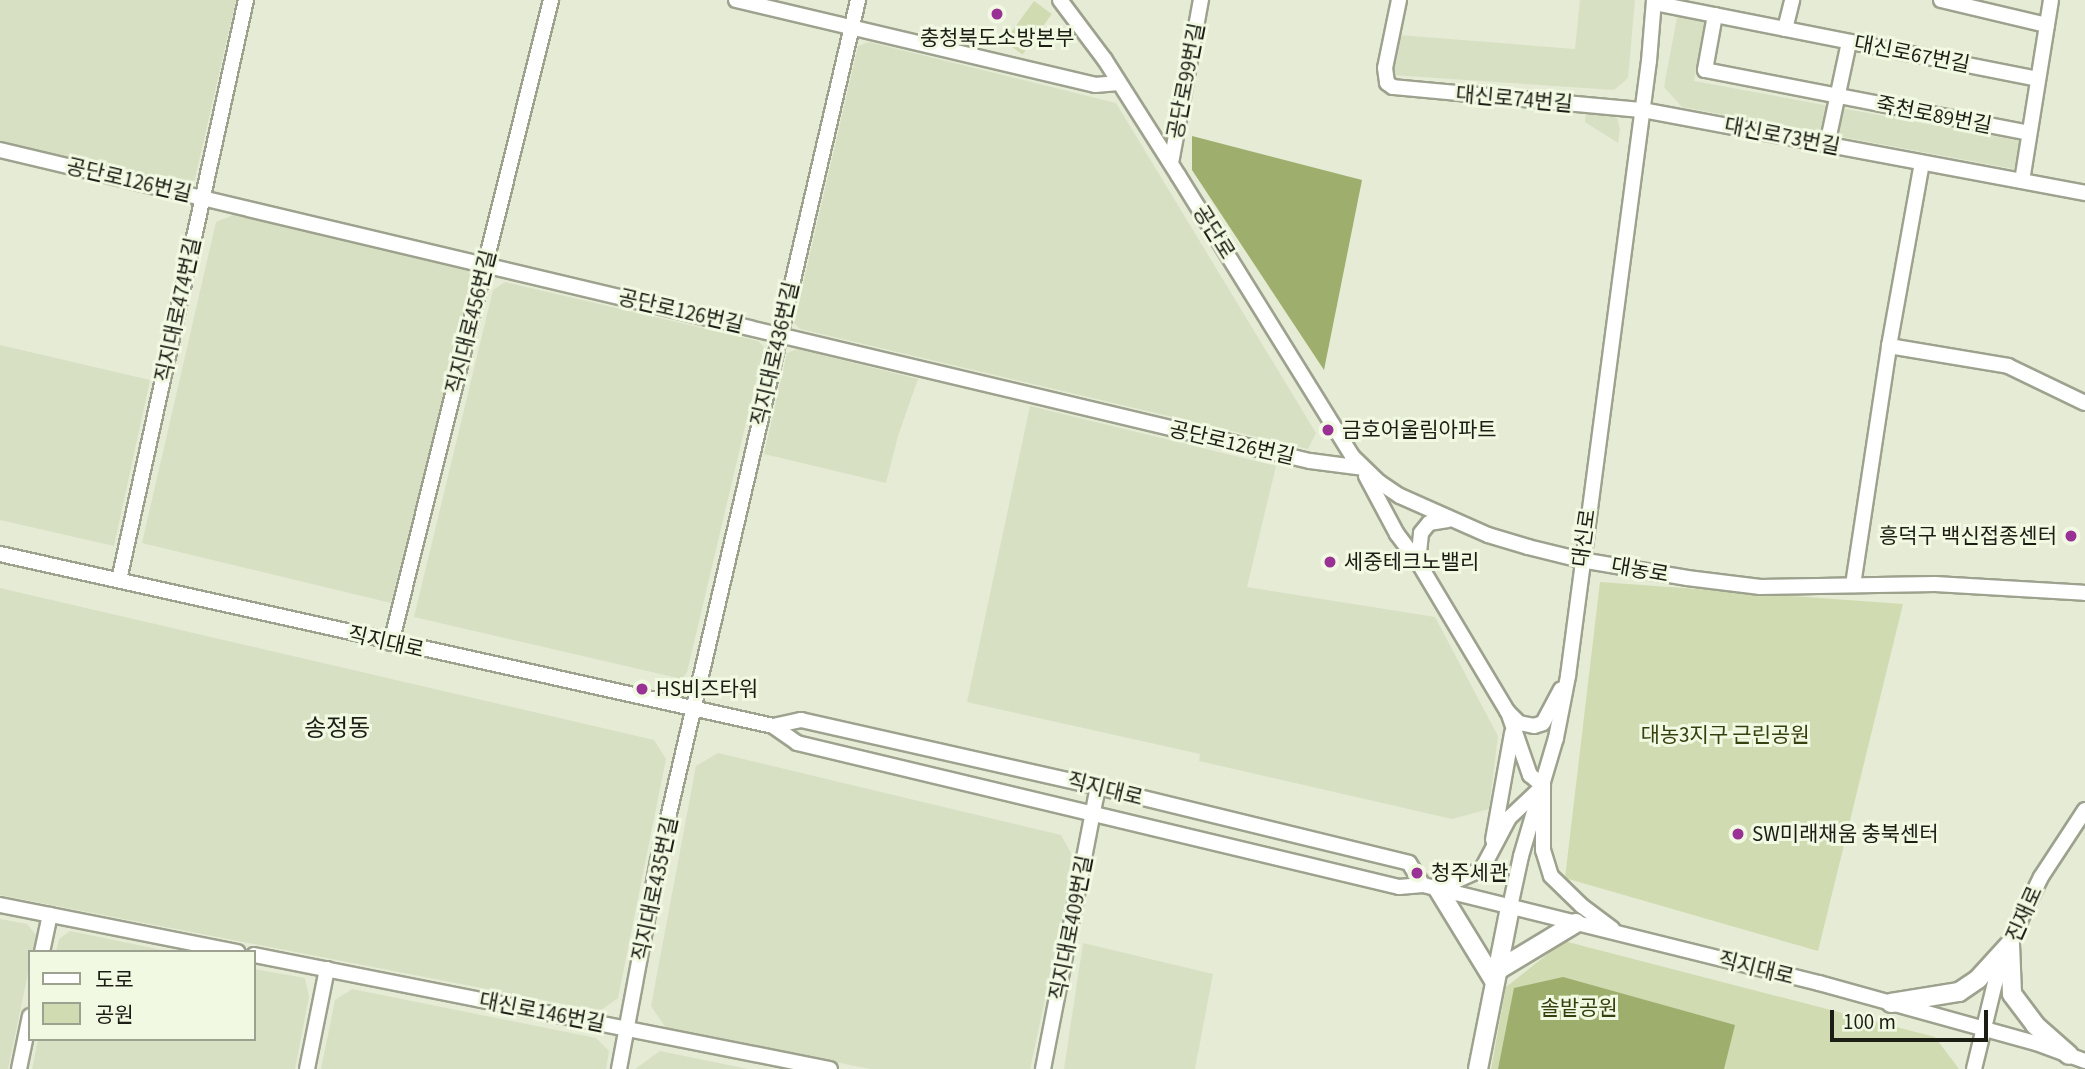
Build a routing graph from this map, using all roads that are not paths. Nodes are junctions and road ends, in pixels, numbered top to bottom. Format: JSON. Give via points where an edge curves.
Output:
{"nodes":[{"id":1,"x":246,"y":0,"type":"edge"},
{"id":2,"x":551,"y":0,"type":"edge"},
{"id":3,"x":736,"y":0,"type":"edge"},
{"id":4,"x":858,"y":0,"type":"edge"},
{"id":5,"x":1060,"y":0,"type":"edge"},
{"id":6,"x":1202,"y":0,"type":"edge"},
{"id":7,"x":1399,"y":0,"type":"edge"},
{"id":8,"x":1792,"y":0,"type":"edge"},
{"id":9,"x":1941,"y":0,"type":"edge"},
{"id":10,"x":2051,"y":0,"type":"edge"},
{"id":11,"x":1654,"y":1,"type":"edge"},
{"id":12,"x":1716,"y":15,"type":"junction"},
{"id":13,"x":2047,"y":25,"type":"junction"},
{"id":14,"x":852,"y":27,"type":"junction"},
{"id":15,"x":1785,"y":29,"type":"junction"},
{"id":16,"x":1849,"y":42,"type":"junction"},
{"id":17,"x":2038,"y":79,"type":"junction"},
{"id":18,"x":1119,"y":83,"type":"junction"},
{"id":19,"x":1838,"y":96,"type":"junction"},
{"id":20,"x":1642,"y":110,"type":"junction"},
{"id":21,"x":2029,"y":133,"type":"junction"},
{"id":22,"x":1827,"y":145,"type":"junction"},
{"id":23,"x":0,"y":150,"type":"edge"},
{"id":24,"x":1171,"y":163,"type":"junction"},
{"id":25,"x":1922,"y":163,"type":"junction"},
{"id":26,"x":2022,"y":181,"type":"junction"},
{"id":27,"x":2085,"y":193,"type":"edge"},
{"id":28,"x":202,"y":197,"type":"junction"},
{"id":29,"x":485,"y":264,"type":"junction"},
{"id":30,"x":779,"y":334,"type":"junction"},
{"id":31,"x":1889,"y":346,"type":"junction"},
{"id":32,"x":2085,"y":403,"type":"edge"},
{"id":33,"x":1363,"y":468,"type":"junction"},
{"id":34,"x":1453,"y":520,"type":"junction"},
{"id":35,"x":0,"y":554,"type":"edge"},
{"id":36,"x":1581,"y":560,"type":"junction"},
{"id":37,"x":1418,"y":562,"type":"junction"},
{"id":38,"x":119,"y":580,"type":"junction"},
{"id":39,"x":1853,"y":586,"type":"junction"},
{"id":40,"x":2085,"y":593,"type":"edge"},
{"id":41,"x":391,"y":643,"type":"junction"},
{"id":42,"x":1568,"y":676,"type":"junction"},
{"id":43,"x":695,"y":709,"type":"junction"},
{"id":44,"x":1507,"y":711,"type":"junction"},
{"id":45,"x":773,"y":726,"type":"junction"},
{"id":46,"x":1512,"y":731,"type":"junction"},
{"id":47,"x":1543,"y":786,"type":"junction"},
{"id":48,"x":1098,"y":787,"type":"junction"},
{"id":49,"x":2085,"y":810,"type":"edge"},
{"id":50,"x":1094,"y":813,"type":"junction"},
{"id":51,"x":1490,"y":856,"type":"junction"},
{"id":52,"x":1431,"y":887,"type":"junction"},
{"id":53,"x":0,"y":905,"type":"edge"},
{"id":54,"x":1510,"y":907,"type":"junction"},
{"id":55,"x":50,"y":915,"type":"junction"},
{"id":56,"x":1576,"y":923,"type":"junction"},
{"id":57,"x":1620,"y":934,"type":"junction"},
{"id":58,"x":2010,"y":944,"type":"junction"},
{"id":59,"x":42,"y":950,"type":"edge"},
{"id":60,"x":227,"y":950,"type":"edge"},
{"id":61,"x":256,"y":955,"type":"edge"},
{"id":62,"x":327,"y":970,"type":"junction"},
{"id":63,"x":1496,"y":976,"type":"junction"},
{"id":64,"x":1891,"y":1003,"type":"junction"},
{"id":65,"x":28,"y":1026,"type":"edge"},
{"id":66,"x":1984,"y":1028,"type":"junction"},
{"id":67,"x":627,"y":1029,"type":"junction"},
{"id":68,"x":2077,"y":1058,"type":"edge"},
{"id":69,"x":19,"y":1069,"type":"edge"},
{"id":70,"x":307,"y":1069,"type":"edge"},
{"id":71,"x":619,"y":1069,"type":"edge"},
{"id":72,"x":830,"y":1069,"type":"edge"},
{"id":73,"x":1043,"y":1069,"type":"edge"},
{"id":74,"x":1478,"y":1069,"type":"edge"},
{"id":75,"x":1974,"y":1069,"type":"edge"}],
"edges":[{"from":1,"to":28,"type":"street","name":"직지대로474번길"},
{"from":2,"to":29,"type":"street","name":"직지대로456번길"},
{"from":3,"to":14,"type":"street"},
{"from":4,"to":14,"type":"street","name":"직지대로436번길"},
{"from":5,"to":18,"type":"street","name":"공단로"},
{"from":6,"to":24,"type":"street","name":"공단로99번길"},
{"from":7,"to":20,"type":"street","name":"대신로74번길","via":[[1385,68],[1387,83],[1393,87]]},
{"from":8,"to":15,"type":"street"},
{"from":9,"to":13,"type":"street"},
{"from":10,"to":13,"type":"street"},
{"from":11,"to":12,"type":"street","name":"대신로67번길"},
{"from":11,"to":20,"type":"street","name":"대신로"},
{"from":12,"to":15,"type":"street","name":"대신로67번길"},
{"from":12,"to":19,"type":"street","via":[[1706,70]]},
{"from":13,"to":17,"type":"street"},
{"from":14,"to":18,"type":"street","via":[[1095,85]]},
{"from":14,"to":30,"type":"street","name":"직지대로436번길"},
{"from":15,"to":16,"type":"street","name":"대신로67번길"},
{"from":16,"to":17,"type":"street","name":"대신로67번길"},
{"from":16,"to":19,"type":"street"},
{"from":17,"to":21,"type":"street"},
{"from":18,"to":24,"type":"street","name":"공단로"},
{"from":19,"to":21,"type":"street","name":"죽천로89번길"},
{"from":19,"to":22,"type":"street"},
{"from":20,"to":22,"type":"street","name":"대신로73번길"},
{"from":20,"to":36,"type":"street","name":"대신로"},
{"from":21,"to":26,"type":"street"},
{"from":22,"to":25,"type":"street","name":"대신로73번길"},
{"from":23,"to":28,"type":"street","name":"공단로126번길"},
{"from":24,"to":33,"type":"street","name":"공단로"},
{"from":25,"to":26,"type":"street","name":"대신로73번길"},
{"from":25,"to":31,"type":"street"},
{"from":26,"to":27,"type":"street","name":"대신로73번길"},
{"from":28,"to":29,"type":"street","name":"공단로126번길"},
{"from":28,"to":38,"type":"street","name":"직지대로474번길"},
{"from":29,"to":30,"type":"street","name":"공단로126번길"},
{"from":29,"to":41,"type":"street","name":"직지대로456번길"},
{"from":30,"to":33,"type":"street","name":"공단로126번길","via":[[1310,461]]},
{"from":30,"to":43,"type":"street","name":"직지대로436번길"},
{"from":31,"to":32,"type":"street","via":[[2008,366]]},
{"from":31,"to":39,"type":"street"},
{"from":33,"to":34,"type":"street","name":"대농로","via":[[1400,496]]},
{"from":33,"to":37,"type":"street","name":"공단로","via":[[1397,534]]},
{"from":34,"to":36,"type":"street","name":"대농로","via":[[1488,535]]},
{"from":34,"to":37,"type":"street","via":[[1429,523],[1421,533]]},
{"from":35,"to":38,"type":"street","name":"직지대로"},
{"from":36,"to":39,"type":"street","name":"대농로","via":[[1759,587]]},
{"from":36,"to":42,"type":"street","name":"대신로"},
{"from":37,"to":44,"type":"street","name":"공단로"},
{"from":38,"to":41,"type":"street","name":"직지대로"},
{"from":39,"to":40,"type":"street","name":"대농로","via":[[1935,583]]},
{"from":41,"to":43,"type":"street","name":"직지대로"},
{"from":42,"to":44,"type":"street","via":[[1543,723],[1520,723]]},
{"from":42,"to":47,"type":"street","name":"대신로"},
{"from":43,"to":45,"type":"street","name":"직지대로"},
{"from":43,"to":67,"type":"street","name":"직지대로435번길","via":[[659,861]]},
{"from":44,"to":46,"type":"street","name":"공단로"},
{"from":45,"to":48,"type":"street","name":"직지대로","via":[[801,720]]},
{"from":45,"to":50,"type":"street","name":"직지대로","via":[[797,743]]},
{"from":46,"to":47,"type":"street","name":"공단로","via":[[1530,775]]},
{"from":46,"to":51,"type":"street"},
{"from":47,"to":51,"type":"street","via":[[1509,818]]},
{"from":47,"to":54,"type":"street","name":"대신로"},
{"from":47,"to":57,"type":"street","via":[[1544,850],[1551,876]]},
{"from":48,"to":50,"type":"street","name":"직지대로409번길"},
{"from":48,"to":52,"type":"street","name":"직지대로","via":[[1409,863]]},
{"from":49,"to":58,"type":"street","name":"진재로","via":[[2041,877]]},
{"from":50,"to":52,"type":"street","name":"직지대로","via":[[1399,887]]},
{"from":50,"to":73,"type":"street","name":"직지대로409번길"},
{"from":51,"to":52,"type":"street","via":[[1474,875]]},
{"from":52,"to":54,"type":"street","name":"직지대로"},
{"from":52,"to":63,"type":"main road"},
{"from":53,"to":55,"type":"street"},
{"from":54,"to":56,"type":"street","name":"직지대로"},
{"from":54,"to":63,"type":"main road","name":"대신로"},
{"from":55,"to":59,"type":"street"},
{"from":55,"to":60,"type":"street"},
{"from":56,"to":57,"type":"street","name":"직지대로"},
{"from":56,"to":63,"type":"main road"},
{"from":57,"to":64,"type":"street","name":"직지대로"},
{"from":58,"to":64,"type":"main road","via":[[1978,979],[1959,992]]},
{"from":58,"to":66,"type":"street","name":"진재로"},
{"from":58,"to":68,"type":"main road","via":[[2010,984],[2017,1005],[2047,1037]]},
{"from":61,"to":62,"type":"street","name":"대신로146번길"},
{"from":62,"to":67,"type":"street","name":"대신로146번길"},
{"from":62,"to":70,"type":"street"},
{"from":63,"to":74,"type":"main road","name":"대신로"},
{"from":64,"to":66,"type":"street","name":"직지대로"},
{"from":65,"to":69,"type":"street"},
{"from":66,"to":68,"type":"street","name":"직지대로"},
{"from":66,"to":75,"type":"street","name":"진재로"},
{"from":67,"to":71,"type":"street","name":"직지대로435번길"},
{"from":67,"to":72,"type":"street","name":"대신로146번길"}]}
